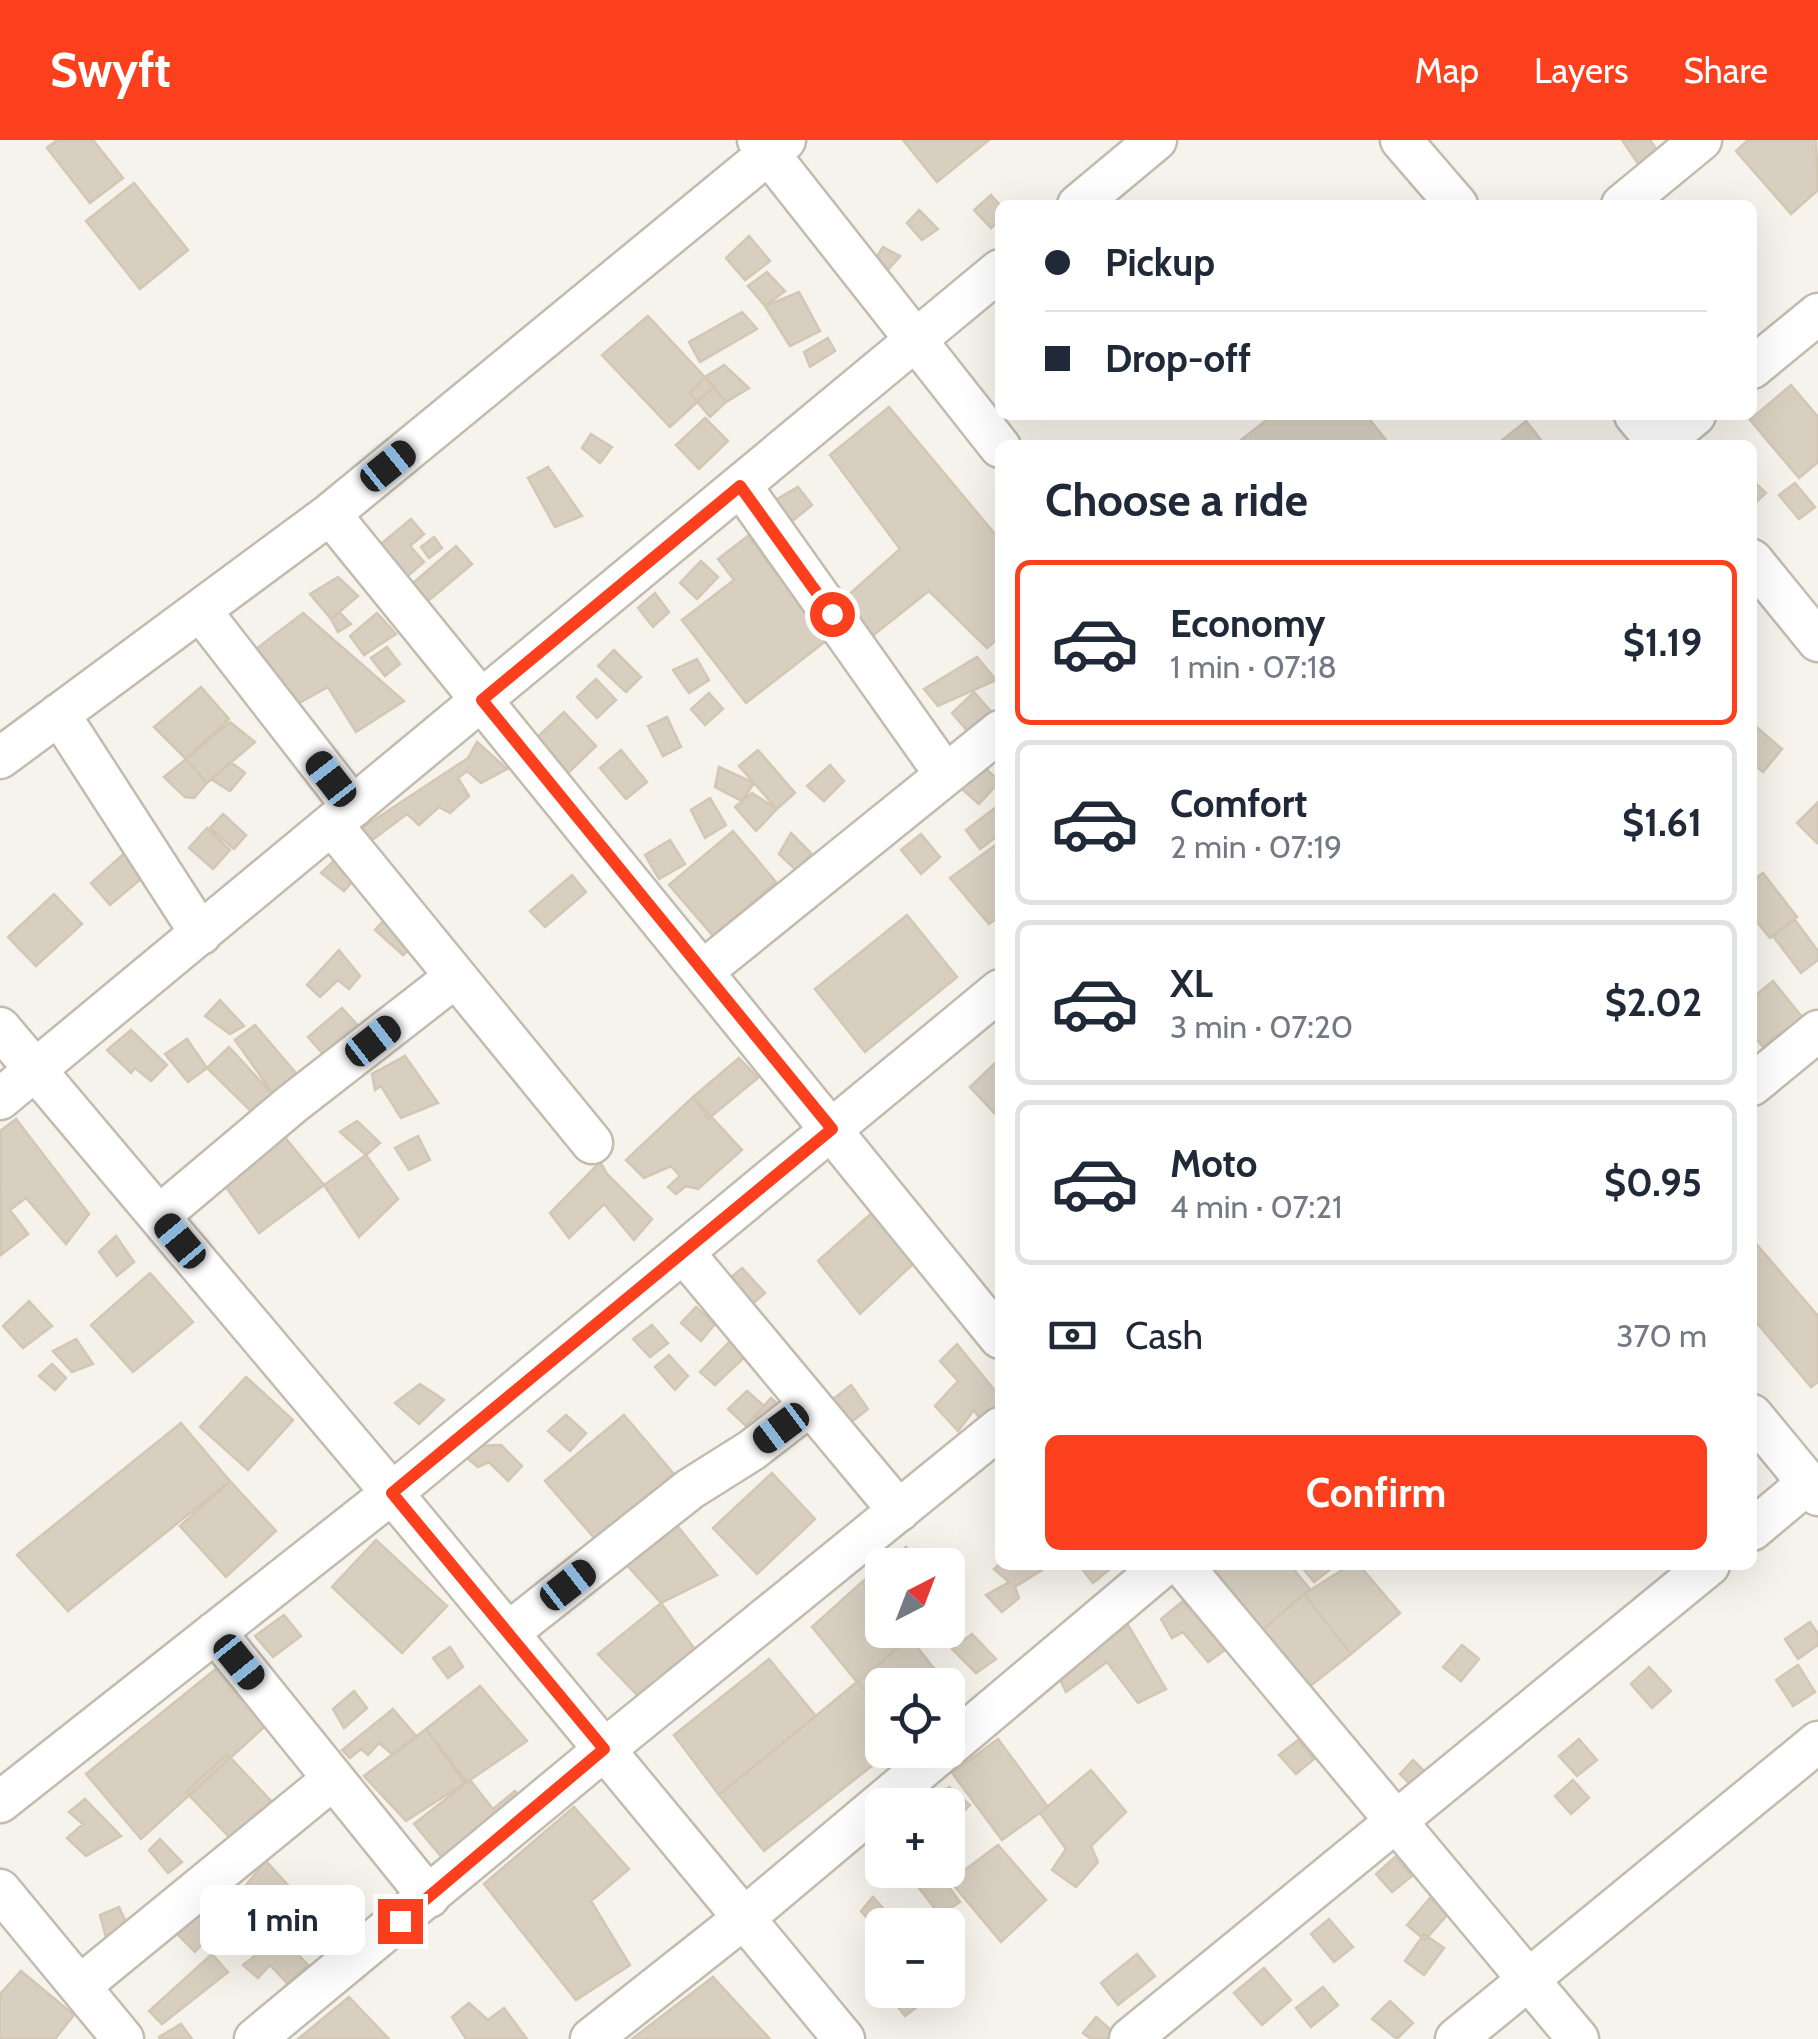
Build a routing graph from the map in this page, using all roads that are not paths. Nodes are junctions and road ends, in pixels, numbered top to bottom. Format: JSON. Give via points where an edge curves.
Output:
{"nodes":[{"id":1,"x":1156,"y":140,"type":"edge"},
{"id":2,"x":1402,"y":140,"type":"edge"},
{"id":3,"x":1701,"y":140,"type":"edge"},
{"id":4,"x":771,"y":145,"type":"edge"},
{"id":5,"x":1084,"y":200,"type":"edge"},
{"id":6,"x":1453,"y":200,"type":"edge"},
{"id":7,"x":1628,"y":200,"type":"edge"},
{"id":8,"x":995,"y":274,"type":"edge"},
{"id":9,"x":1818,"y":314,"type":"edge"},
{"id":10,"x":916,"y":341,"type":"junction"},
{"id":11,"x":1757,"y":364,"type":"edge"},
{"id":12,"x":1639,"y":420,"type":"edge"},
{"id":13,"x":1689,"y":420,"type":"edge"},
{"id":14,"x":1656,"y":440,"type":"edge"},
{"id":15,"x":1666,"y":440,"type":"edge"},
{"id":16,"x":995,"y":442,"type":"edge"},
{"id":17,"x":740,"y":486,"type":"junction"},
{"id":18,"x":330,"y":514,"type":"junction"},
{"id":19,"x":1757,"y":566,"type":"edge"},
{"id":20,"x":200,"y":610,"type":"junction"},
{"id":21,"x":1818,"y":642,"type":"edge"},
{"id":22,"x":482,"y":700,"type":"junction"},
{"id":23,"x":59,"y":714,"type":"junction"},
{"id":24,"x":995,"y":734,"type":"edge"},
{"id":25,"x":0,"y":758,"type":"edge"},
{"id":26,"x":945,"y":774,"type":"junction"},
{"id":27,"x":342,"y":816,"type":"junction"},
{"id":28,"x":201,"y":934,"type":"junction"},
{"id":29,"x":703,"y":971,"type":"junction"},
{"id":30,"x":454,"y":978,"type":"junction"},
{"id":31,"x":995,"y":994,"type":"edge"},
{"id":32,"x":0,"y":1028,"type":"edge"},
{"id":33,"x":1818,"y":1031,"type":"edge"},
{"id":34,"x":36,"y":1072,"type":"junction"},
{"id":35,"x":1757,"y":1081,"type":"edge"},
{"id":36,"x":0,"y":1100,"type":"edge"},
{"id":37,"x":832,"y":1129,"type":"junction"},
{"id":38,"x":592,"y":1143,"type":"dead end"},
{"id":39,"x":159,"y":1216,"type":"junction"},
{"id":40,"x":683,"y":1252,"type":"junction"},
{"id":41,"x":995,"y":1332,"type":"edge"},
{"id":42,"x":810,"y":1405,"type":"junction"},
{"id":43,"x":1757,"y":1420,"type":"edge"},
{"id":44,"x":995,"y":1432,"type":"edge"},
{"id":45,"x":1813,"y":1489,"type":"edge"},
{"id":46,"x":392,"y":1493,"type":"junction"},
{"id":47,"x":899,"y":1511,"type":"junction"},
{"id":48,"x":1757,"y":1527,"type":"edge"},
{"id":49,"x":1158,"y":1570,"type":"edge"},
{"id":50,"x":1186,"y":1570,"type":"edge"},
{"id":51,"x":1704,"y":1570,"type":"edge"},
{"id":52,"x":215,"y":1632,"type":"junction"},
{"id":53,"x":508,"y":1632,"type":"junction"},
{"id":54,"x":965,"y":1732,"type":"edge"},
{"id":55,"x":1818,"y":1742,"type":"edge"},
{"id":56,"x":604,"y":1749,"type":"junction"},
{"id":57,"x":922,"y":1768,"type":"edge"},
{"id":58,"x":333,"y":1779,"type":"junction"},
{"id":59,"x":0,"y":1802,"type":"edge"},
{"id":60,"x":1397,"y":1822,"type":"junction"},
{"id":61,"x":0,"y":1890,"type":"edge"},
{"id":62,"x":429,"y":1898,"type":"junction"},
{"id":63,"x":744,"y":1918,"type":"junction"},
{"id":64,"x":1528,"y":1980,"type":"junction"},
{"id":65,"x":80,"y":1986,"type":"junction"},
{"id":66,"x":123,"y":2039,"type":"edge"},
{"id":67,"x":255,"y":2039,"type":"edge"},
{"id":68,"x":590,"y":2039,"type":"edge"},
{"id":69,"x":844,"y":2039,"type":"edge"},
{"id":70,"x":1130,"y":2039,"type":"edge"},
{"id":71,"x":1456,"y":2039,"type":"edge"},
{"id":72,"x":1578,"y":2039,"type":"edge"}],
"edges":[{"from":1,"to":5,"type":"street"},
{"from":2,"to":6,"type":"street"},
{"from":3,"to":7,"type":"street"},
{"from":4,"to":10,"type":"street"},
{"from":4,"to":18,"type":"street"},
{"from":8,"to":10,"type":"street"},
{"from":9,"to":11,"type":"street"},
{"from":10,"to":16,"type":"street"},
{"from":10,"to":17,"type":"street"},
{"from":12,"to":14,"type":"street"},
{"from":13,"to":15,"type":"street"},
{"from":17,"to":22,"type":"street"},
{"from":17,"to":26,"type":"street"},
{"from":18,"to":20,"type":"street"},
{"from":18,"to":22,"type":"street"},
{"from":19,"to":21,"type":"street"},
{"from":20,"to":23,"type":"street"},
{"from":20,"to":27,"type":"street"},
{"from":22,"to":27,"type":"street"},
{"from":22,"to":29,"type":"street"},
{"from":23,"to":25,"type":"street"},
{"from":23,"to":28,"type":"street"},
{"from":24,"to":26,"type":"street"},
{"from":26,"to":29,"type":"street"},
{"from":27,"to":28,"type":"street"},
{"from":27,"to":30,"type":"street"},
{"from":28,"to":34,"type":"street"},
{"from":29,"to":37,"type":"street"},
{"from":30,"to":38,"type":"street"},
{"from":30,"to":39,"type":"street"},
{"from":31,"to":37,"type":"street"},
{"from":32,"to":34,"type":"street"},
{"from":33,"to":35,"type":"street"},
{"from":34,"to":36,"type":"street"},
{"from":34,"to":39,"type":"street"},
{"from":37,"to":40,"type":"street"},
{"from":37,"to":41,"type":"street"},
{"from":39,"to":46,"type":"street"},
{"from":40,"to":42,"type":"street"},
{"from":40,"to":46,"type":"street"},
{"from":42,"to":47,"type":"street"},
{"from":42,"to":53,"type":"street"},
{"from":43,"to":45,"type":"street"},
{"from":44,"to":47,"type":"street"},
{"from":45,"to":48,"type":"street"},
{"from":46,"to":52,"type":"street"},
{"from":46,"to":53,"type":"street"},
{"from":47,"to":56,"type":"street"},
{"from":49,"to":54,"type":"street"},
{"from":50,"to":60,"type":"street"},
{"from":51,"to":60,"type":"street"},
{"from":52,"to":58,"type":"street"},
{"from":52,"to":59,"type":"street"},
{"from":53,"to":56,"type":"street"},
{"from":55,"to":64,"type":"street"},
{"from":56,"to":62,"type":"street"},
{"from":56,"to":63,"type":"street"},
{"from":57,"to":63,"type":"street"},
{"from":58,"to":62,"type":"street"},
{"from":58,"to":65,"type":"street"},
{"from":60,"to":64,"type":"street"},
{"from":60,"to":70,"type":"street"},
{"from":61,"to":65,"type":"street"},
{"from":62,"to":67,"type":"street"},
{"from":63,"to":68,"type":"street"},
{"from":63,"to":69,"type":"street"},
{"from":64,"to":71,"type":"street"},
{"from":64,"to":72,"type":"street"},
{"from":65,"to":66,"type":"street"}]}
